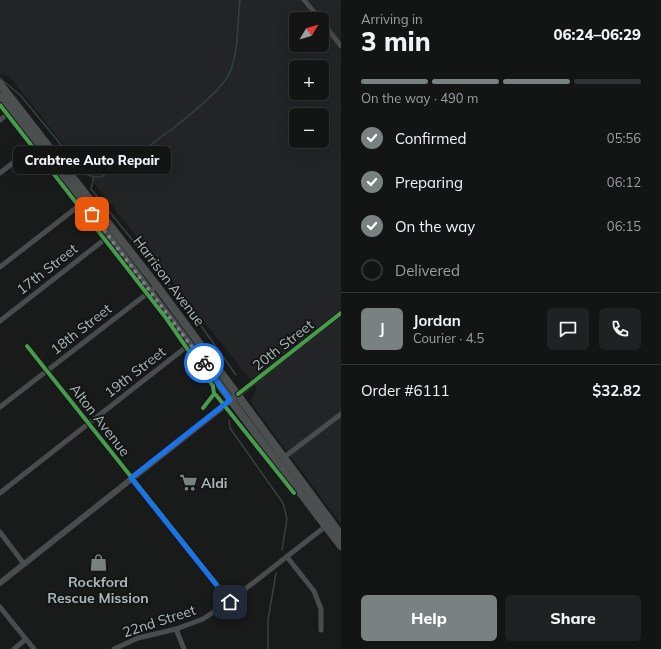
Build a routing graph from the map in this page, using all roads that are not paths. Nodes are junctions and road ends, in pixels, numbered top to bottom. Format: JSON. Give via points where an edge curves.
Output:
{"nodes":[{"id":1,"x":304,"y":0,"type":"edge"},
{"id":2,"x":314,"y":12,"type":"edge"},
{"id":3,"x":329,"y":31,"type":"edge"},
{"id":4,"x":341,"y":46,"type":"edge"},
{"id":5,"x":0,"y":84,"type":"edge"},
{"id":6,"x":0,"y":96,"type":"edge"},
{"id":7,"x":11,"y":111,"type":"junction"},
{"id":8,"x":0,"y":120,"type":"edge"},
{"id":9,"x":37,"y":144,"type":"junction"},
{"id":10,"x":0,"y":173,"type":"edge"},
{"id":11,"x":86,"y":200,"type":"junction"},
{"id":12,"x":110,"y":236,"type":"junction"},
{"id":13,"x":0,"y":267,"type":"edge"},
{"id":14,"x":154,"y":288,"type":"junction"},
{"id":15,"x":341,"y":313,"type":"edge"},
{"id":16,"x":0,"y":321,"type":"edge"},
{"id":17,"x":190,"y":344,"type":"junction"},
{"id":18,"x":27,"y":346,"type":"dead end"},
{"id":19,"x":47,"y":370,"type":"junction"},
{"id":20,"x":238,"y":394,"type":"junction"},
{"id":21,"x":230,"y":400,"type":"junction"},
{"id":22,"x":0,"y":407,"type":"edge"},
{"id":23,"x":341,"y":414,"type":"edge"},
{"id":24,"x":88,"y":424,"type":"junction"},
{"id":25,"x":283,"y":458,"type":"junction"},
{"id":26,"x":131,"y":478,"type":"junction"},
{"id":27,"x":0,"y":493,"type":"edge"},
{"id":28,"x":326,"y":526,"type":"junction"},
{"id":29,"x":0,"y":532,"type":"edge"},
{"id":30,"x":341,"y":535,"type":"edge"},
{"id":31,"x":341,"y":546,"type":"edge"},
{"id":32,"x":287,"y":557,"type":"junction"},
{"id":33,"x":24,"y":564,"type":"junction"},
{"id":34,"x":0,"y":583,"type":"edge"},
{"id":35,"x":230,"y":602,"type":"junction"},
{"id":36,"x":0,"y":606,"type":"edge"},
{"id":37,"x":176,"y":629,"type":"junction"},
{"id":38,"x":321,"y":630,"type":"dead end"},
{"id":39,"x":26,"y":639,"type":"junction"},
{"id":40,"x":14,"y":649,"type":"edge"},
{"id":41,"x":34,"y":649,"type":"edge"},
{"id":42,"x":114,"y":649,"type":"edge"},
{"id":43,"x":184,"y":649,"type":"edge"}],
"edges":[{"from":1,"to":2,"type":"street"},
{"from":3,"to":4,"type":"street"},
{"from":5,"to":11,"type":"main road","name":"Harrison Avenue"},
{"from":6,"to":7,"type":"main road","name":"Harrison Avenue"},
{"from":7,"to":8,"type":"street"},
{"from":7,"to":9,"type":"main road","name":"Harrison Avenue"},
{"from":9,"to":10,"type":"street"},
{"from":9,"to":11,"type":"main road","name":"Harrison Avenue"},
{"from":11,"to":12,"type":"main road","name":"Harrison Avenue"},
{"from":11,"to":13,"type":"street"},
{"from":11,"to":14,"type":"main road","name":"Harrison Avenue"},
{"from":12,"to":14,"type":"main road","name":"Harrison Avenue"},
{"from":12,"to":16,"type":"street","name":"17th Street"},
{"from":14,"to":17,"type":"main road","name":"Harrison Avenue"},
{"from":14,"to":19,"type":"street","name":"18th Street"},
{"from":14,"to":20,"type":"main road","name":"Harrison Avenue"},
{"from":15,"to":20,"type":"street","name":"20th Street"},
{"from":17,"to":21,"type":"main road","name":"Harrison Avenue"},
{"from":17,"to":24,"type":"street","name":"19th Street"},
{"from":18,"to":19,"type":"street","name":"Alton Avenue"},
{"from":19,"to":22,"type":"street","name":"18th Street"},
{"from":19,"to":24,"type":"street","name":"Alton Avenue"},
{"from":20,"to":21,"type":"street","name":"20th Street"},
{"from":20,"to":25,"type":"main road","name":"Harrison Avenue"},
{"from":21,"to":26,"type":"street","name":"20th Street"},
{"from":21,"to":28,"type":"main road","name":"Harrison Avenue"},
{"from":23,"to":25,"type":"street"},
{"from":24,"to":26,"type":"street","name":"Alton Avenue"},
{"from":24,"to":27,"type":"street","name":"19th Street"},
{"from":25,"to":30,"type":"main road","name":"Harrison Avenue"},
{"from":26,"to":33,"type":"street","name":"20th Street"},
{"from":26,"to":35,"type":"street","name":"Alton Avenue"},
{"from":28,"to":31,"type":"main road","name":"Harrison Avenue"},
{"from":28,"to":32,"type":"street","name":"22nd Street"},
{"from":29,"to":33,"type":"street"},
{"from":32,"to":35,"type":"street","name":"22nd Street"},
{"from":32,"to":38,"type":"street","via":[[314,591],[321,609]]},
{"from":33,"to":34,"type":"street","name":"20th Street"},
{"from":35,"to":37,"type":"street","name":"22nd Street","via":[[204,619]]},
{"from":36,"to":39,"type":"street"},
{"from":37,"to":42,"type":"street","name":"22nd Street","via":[[138,638]]},
{"from":37,"to":43,"type":"street"},
{"from":39,"to":40,"type":"street"},
{"from":39,"to":41,"type":"street"}]}
